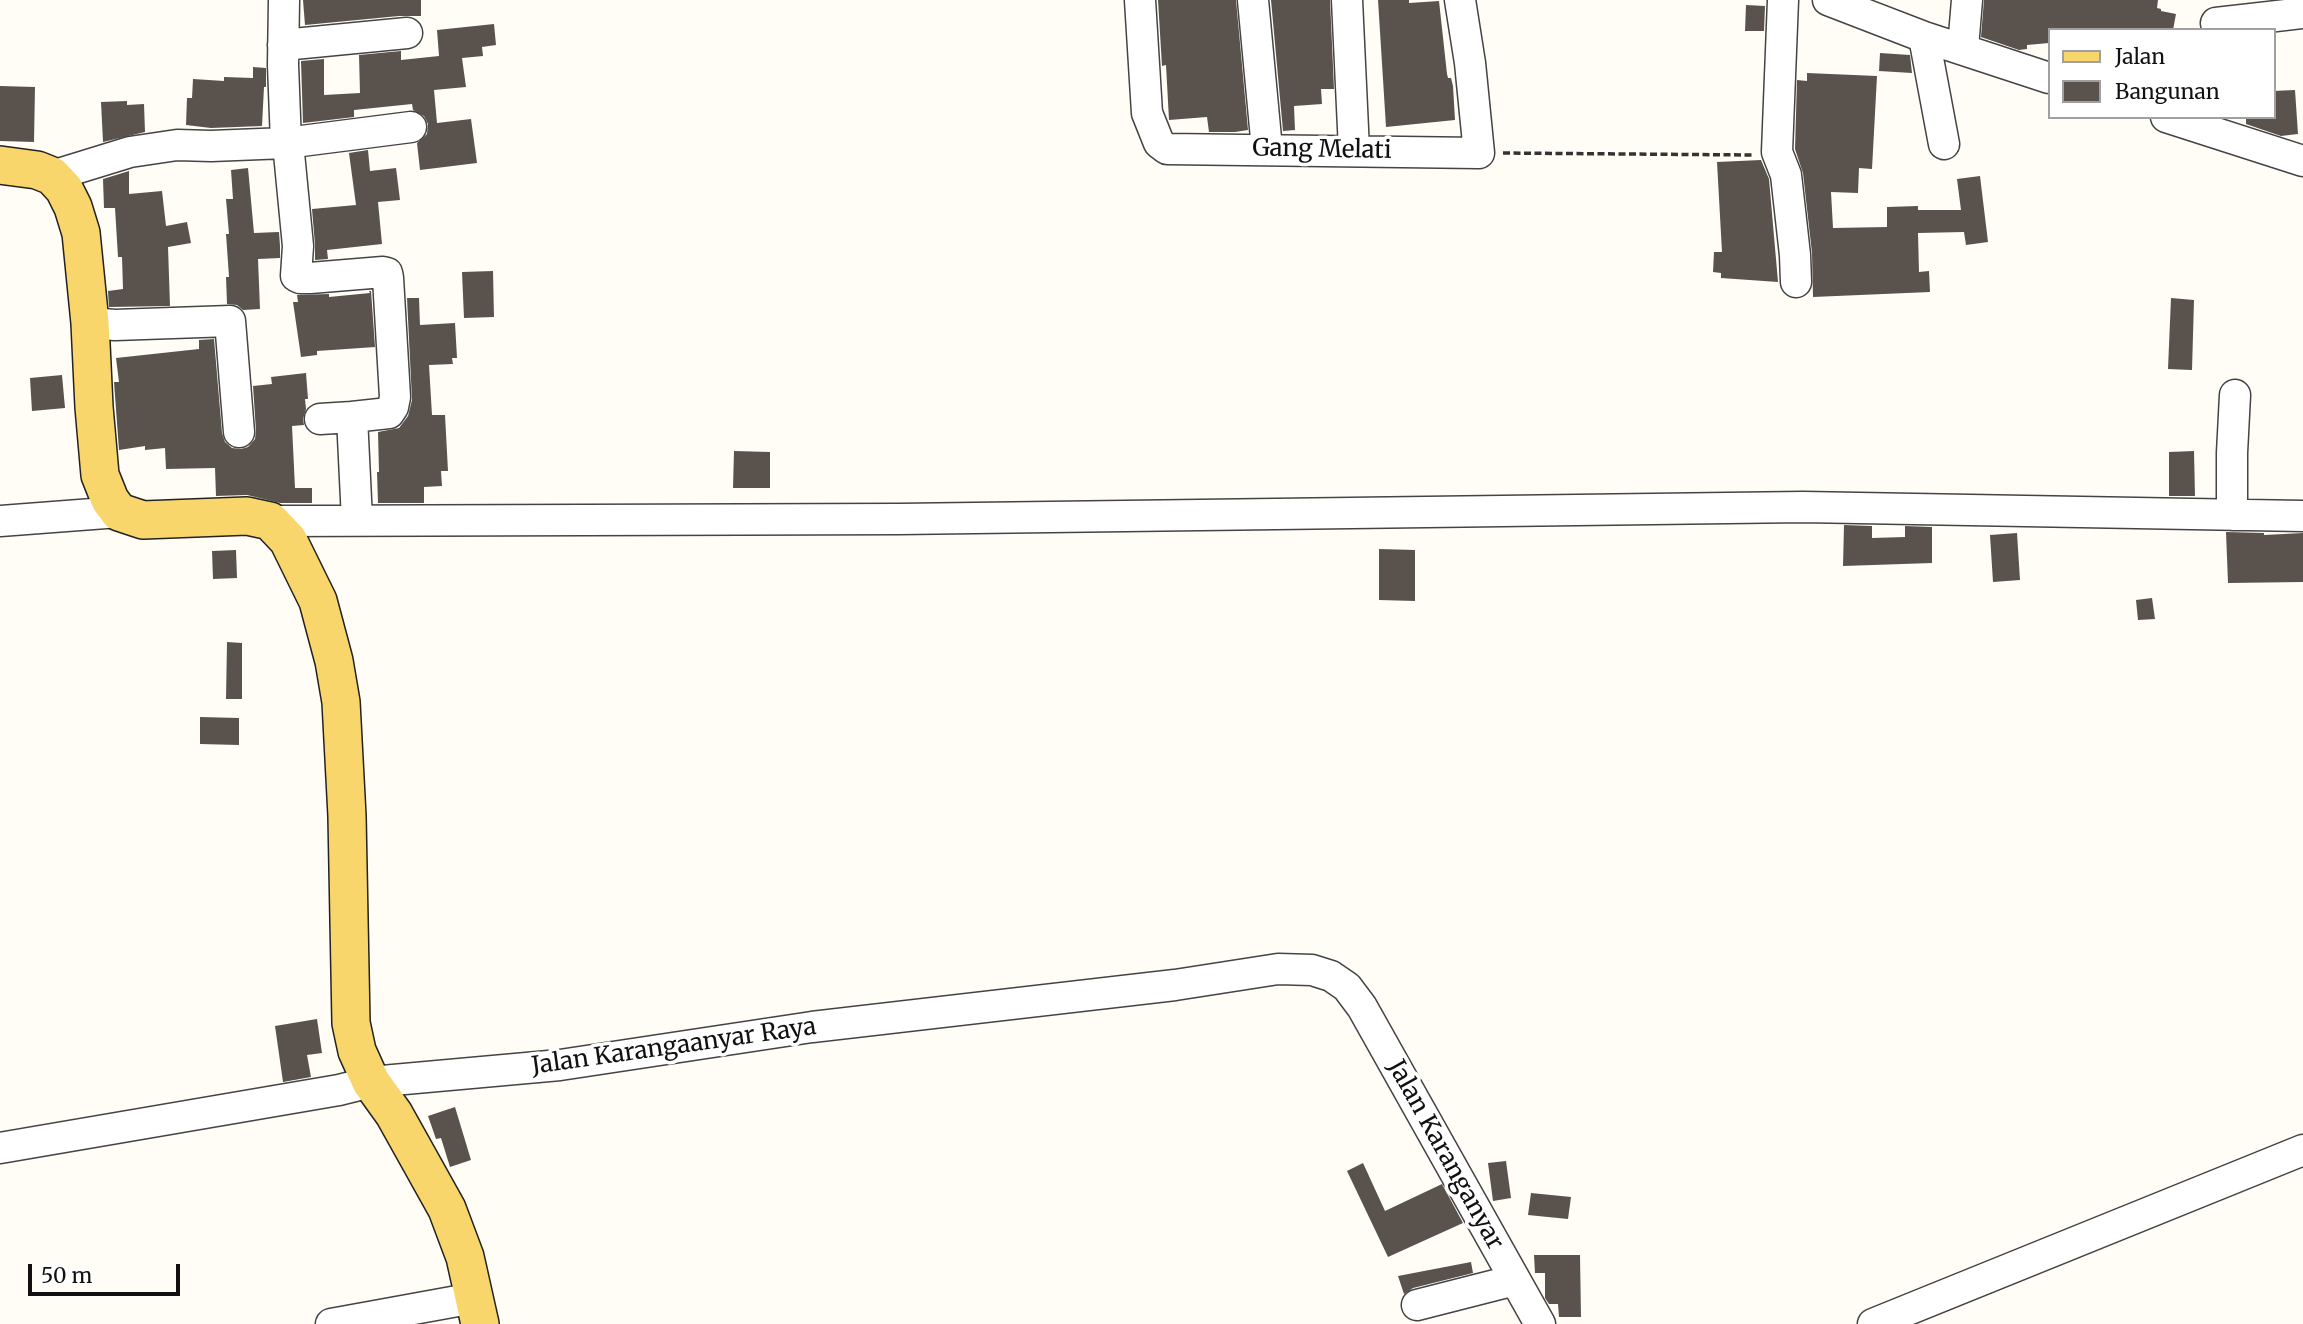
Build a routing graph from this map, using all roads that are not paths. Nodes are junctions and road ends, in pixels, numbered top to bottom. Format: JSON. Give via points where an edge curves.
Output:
{"nodes":[{"id":1,"x":284,"y":0,"type":"edge"},
{"id":2,"x":1140,"y":0,"type":"edge"},
{"id":3,"x":1254,"y":0,"type":"edge"},
{"id":4,"x":1347,"y":0,"type":"edge"},
{"id":5,"x":1460,"y":0,"type":"edge"},
{"id":6,"x":1783,"y":0,"type":"edge"},
{"id":7,"x":1828,"y":0,"type":"edge"},
{"id":8,"x":1967,"y":0,"type":"edge"},
{"id":9,"x":2303,"y":13,"type":"edge"},
{"id":10,"x":2215,"y":18,"type":"edge"},
{"id":11,"x":407,"y":33,"type":"dead end"},
{"id":12,"x":1924,"y":37,"type":"junction"},
{"id":13,"x":283,"y":45,"type":"junction"},
{"id":14,"x":1963,"y":48,"type":"junction"},
{"id":15,"x":2048,"y":78,"type":"edge"},
{"id":16,"x":2177,"y":119,"type":"edge"},
{"id":17,"x":411,"y":127,"type":"dead end"},
{"id":18,"x":2226,"y":128,"type":"edge"},
{"id":19,"x":287,"y":143,"type":"junction"},
{"id":20,"x":1944,"y":144,"type":"dead end"},
{"id":21,"x":1267,"y":149,"type":"junction"},
{"id":22,"x":1354,"y":150,"type":"junction"},
{"id":23,"x":2303,"y":161,"type":"edge"},
{"id":24,"x":0,"y":165,"type":"edge"},
{"id":25,"x":52,"y":176,"type":"junction"},
{"id":26,"x":1796,"y":282,"type":"dead end"},
{"id":27,"x":90,"y":323,"type":"junction"},
{"id":28,"x":2235,"y":395,"type":"dead end"},
{"id":29,"x":352,"y":417,"type":"junction"},
{"id":30,"x":320,"y":419,"type":"dead end"},
{"id":31,"x":239,"y":432,"type":"dead end"},
{"id":32,"x":119,"y":512,"type":"junction"},
{"id":33,"x":2232,"y":515,"type":"junction"},
{"id":34,"x":2303,"y":516,"type":"edge"},
{"id":35,"x":1,"y":520,"type":"edge"},
{"id":36,"x":357,"y":520,"type":"junction"},
{"id":37,"x":270,"y":521,"type":"junction"},
{"id":38,"x":1347,"y":987,"type":"joint"},
{"id":39,"x":371,"y":1082,"type":"junction"},
{"id":40,"x":0,"y":1148,"type":"edge"},
{"id":41,"x":2303,"y":1150,"type":"edge"},
{"id":42,"x":1515,"y":1280,"type":"junction"},
{"id":43,"x":1418,"y":1305,"type":"dead end"},
{"id":44,"x":477,"y":1311,"type":"edge"},
{"id":45,"x":331,"y":1324,"type":"edge"},
{"id":46,"x":1540,"y":1324,"type":"edge"},
{"id":47,"x":1873,"y":1324,"type":"edge"}],
"edges":[{"from":1,"to":13,"type":"street"},
{"from":2,"to":21,"type":"street","name":"Gang Melati","via":[[1147,113],[1159,143],[1176,150]]},
{"from":3,"to":21,"type":"street"},
{"from":4,"to":22,"type":"street"},
{"from":5,"to":22,"type":"street","name":"Gang Melati","via":[[1479,153]]},
{"from":6,"to":26,"type":"street","via":[[1777,152],[1786,175]]},
{"from":7,"to":12,"type":"street"},
{"from":8,"to":14,"type":"street"},
{"from":9,"to":10,"type":"street"},
{"from":11,"to":13,"type":"street"},
{"from":12,"to":14,"type":"street"},
{"from":12,"to":20,"type":"street"},
{"from":13,"to":19,"type":"street"},
{"from":14,"to":15,"type":"street"},
{"from":16,"to":18,"type":"street"},
{"from":17,"to":19,"type":"street"},
{"from":18,"to":23,"type":"street"},
{"from":19,"to":25,"type":"street","via":[[177,145],[130,152]]},
{"from":19,"to":29,"type":"street","via":[[297,235],[296,275],[387,273],[393,407],[382,415]]},
{"from":21,"to":22,"type":"street","name":"Gang Melati"},
{"from":24,"to":25,"type":"main road"},
{"from":25,"to":27,"type":"main road","via":[[73,206],[81,233]]},
{"from":27,"to":31,"type":"street","via":[[230,321]]},
{"from":27,"to":32,"type":"main road","via":[[100,475]]},
{"from":28,"to":33,"type":"street"},
{"from":29,"to":30,"type":"street"},
{"from":29,"to":36,"type":"street"},
{"from":32,"to":35,"type":"street"},
{"from":32,"to":37,"type":"main road","via":[[143,520],[247,516]]},
{"from":33,"to":34,"type":"street"},
{"from":33,"to":36,"type":"street","via":[[1803,507],[899,519]]},
{"from":36,"to":37,"type":"street"},
{"from":37,"to":39,"type":"main road","via":[[288,540],[303,567],[318,601],[334,661],[341,702],[347,816],[351,1023]]},
{"from":38,"to":39,"type":"street","name":"Jalan Karangaanyar Raya","via":[[1312,970],[1278,969],[812,1027],[559,1065]]},
{"from":38,"to":42,"type":"street","name":"Jalan Karanganyar"},
{"from":39,"to":40,"type":"street","name":"Jalan Karangaanyar Raya"},
{"from":39,"to":44,"type":"main road","via":[[447,1209],[465,1257]]},
{"from":41,"to":47,"type":"street"},
{"from":42,"to":43,"type":"street"},
{"from":42,"to":46,"type":"street","name":"Jalan Karanganyar"},
{"from":44,"to":45,"type":"street"}]}
